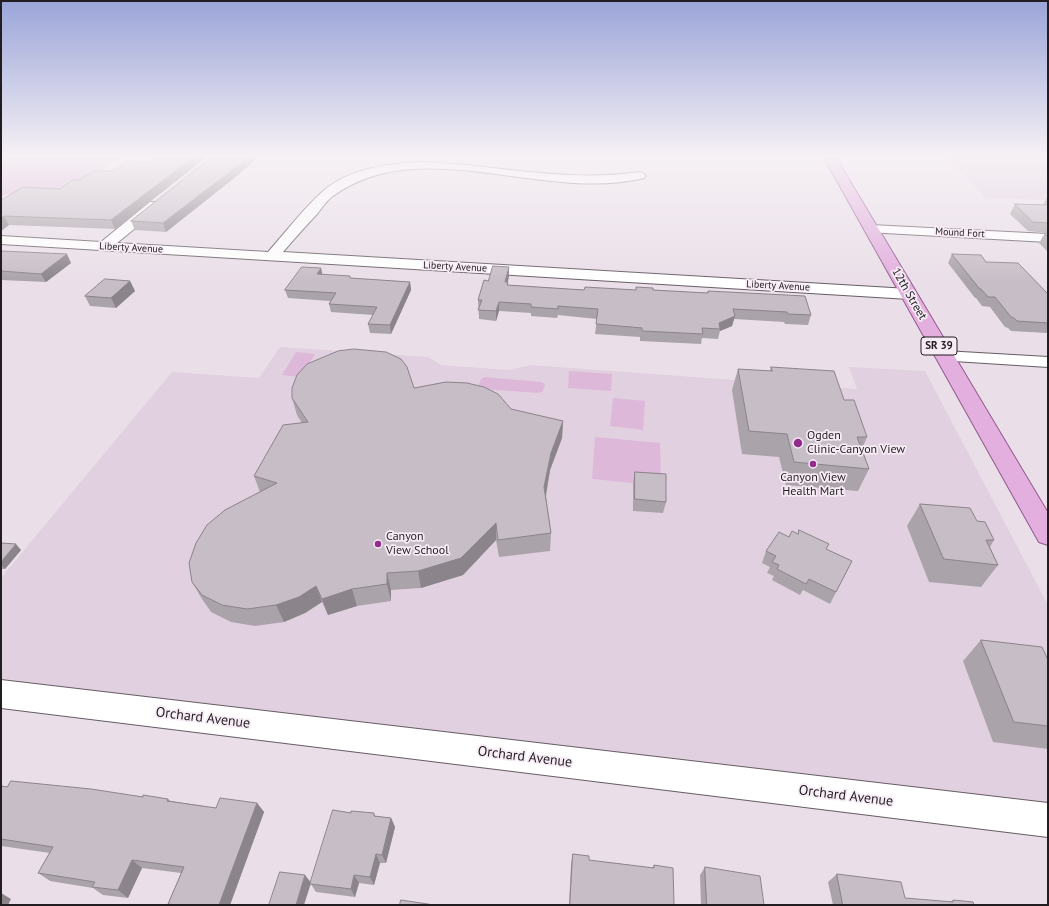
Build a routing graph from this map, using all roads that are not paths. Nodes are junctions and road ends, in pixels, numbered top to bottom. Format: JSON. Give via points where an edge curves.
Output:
{"nodes":[{"id":1,"x":164,"y":198,"type":"edge"},
{"id":2,"x":322,"y":198,"type":"edge"},
{"id":3,"x":853,"y":198,"type":"edge"},
{"id":4,"x":871,"y":229,"type":"junction"},
{"id":5,"x":1048,"y":238,"type":"edge"},
{"id":6,"x":1,"y":240,"type":"edge"},
{"id":7,"x":104,"y":246,"type":"junction"},
{"id":8,"x":272,"y":256,"type":"junction"},
{"id":9,"x":909,"y":294,"type":"junction"},
{"id":10,"x":944,"y":356,"type":"junction"},
{"id":11,"x":1048,"y":362,"type":"edge"},
{"id":12,"x":1048,"y":535,"type":"edge"},
{"id":13,"x":1,"y":694,"type":"edge"},
{"id":14,"x":1048,"y":820,"type":"edge"}],
"edges":[{"from":1,"to":7,"type":"street"},
{"from":2,"to":8,"type":"street"},
{"from":3,"to":4,"type":"main road","name":"12th Street","number":"SR 39"},
{"from":4,"to":5,"type":"street","name":"Mound Fort"},
{"from":4,"to":9,"type":"main road","name":"12th Street","number":"SR 39"},
{"from":6,"to":7,"type":"street","name":"Liberty Avenue"},
{"from":7,"to":8,"type":"street","name":"Liberty Avenue"},
{"from":8,"to":9,"type":"street","name":"Liberty Avenue"},
{"from":9,"to":10,"type":"main road","name":"12th Street","number":"SR 39"},
{"from":10,"to":11,"type":"street"},
{"from":10,"to":12,"type":"main road","name":"12th Street","number":"SR 39"},
{"from":13,"to":14,"type":"street","name":"Orchard Avenue"}]}
